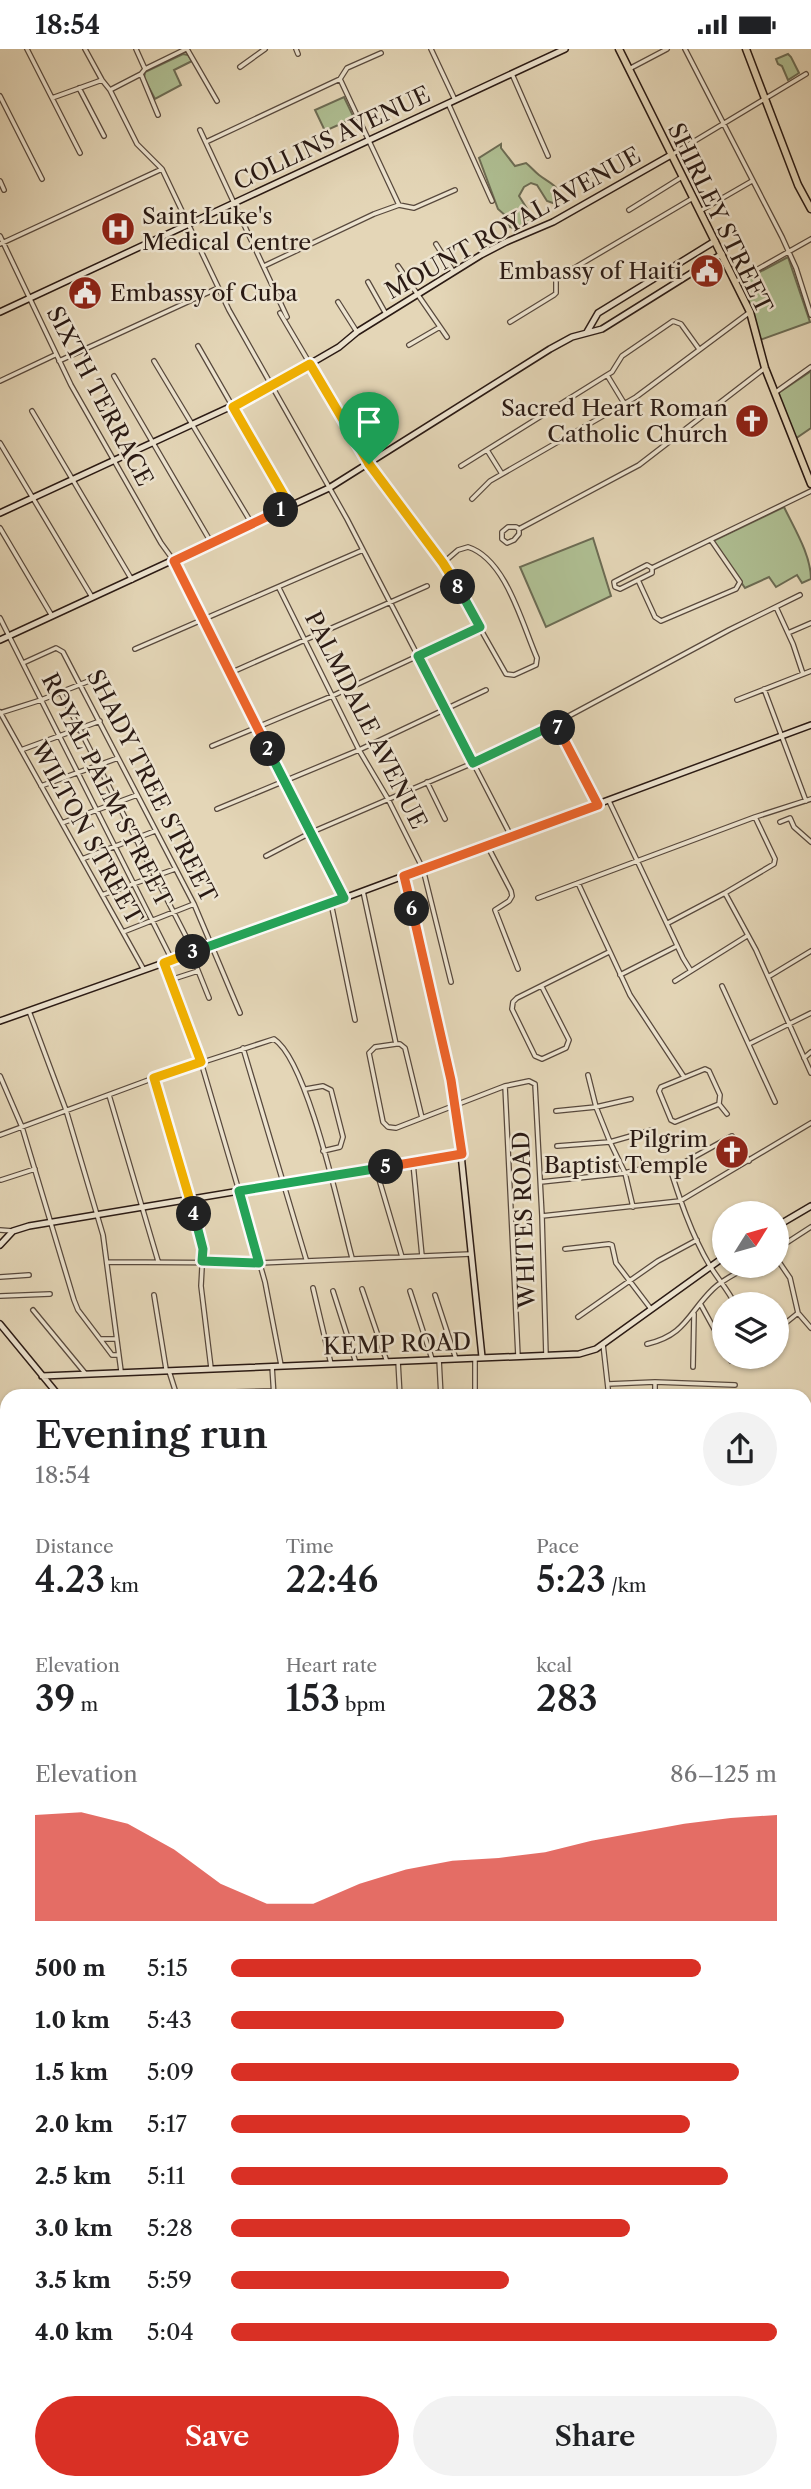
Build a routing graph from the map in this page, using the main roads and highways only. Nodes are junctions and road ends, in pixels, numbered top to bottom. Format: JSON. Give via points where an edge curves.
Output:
{"nodes":[{"id":1,"x":619,"y":49,"type":"edge"},
{"id":2,"x":746,"y":49,"type":"edge"},
{"id":3,"x":811,"y":209,"type":"edge"},
{"id":4,"x":809,"y":471,"type":"edge"},
{"id":5,"x":811,"y":484,"type":"edge"}],
"edges":[{"from":1,"to":4,"type":"highway","name":"SHIRLEY STREET","via":[[750,312],[774,393]]},
{"from":2,"to":3,"type":"highway"},
{"from":4,"to":5,"type":"highway","name":"SHIRLEY STREET"}]}
